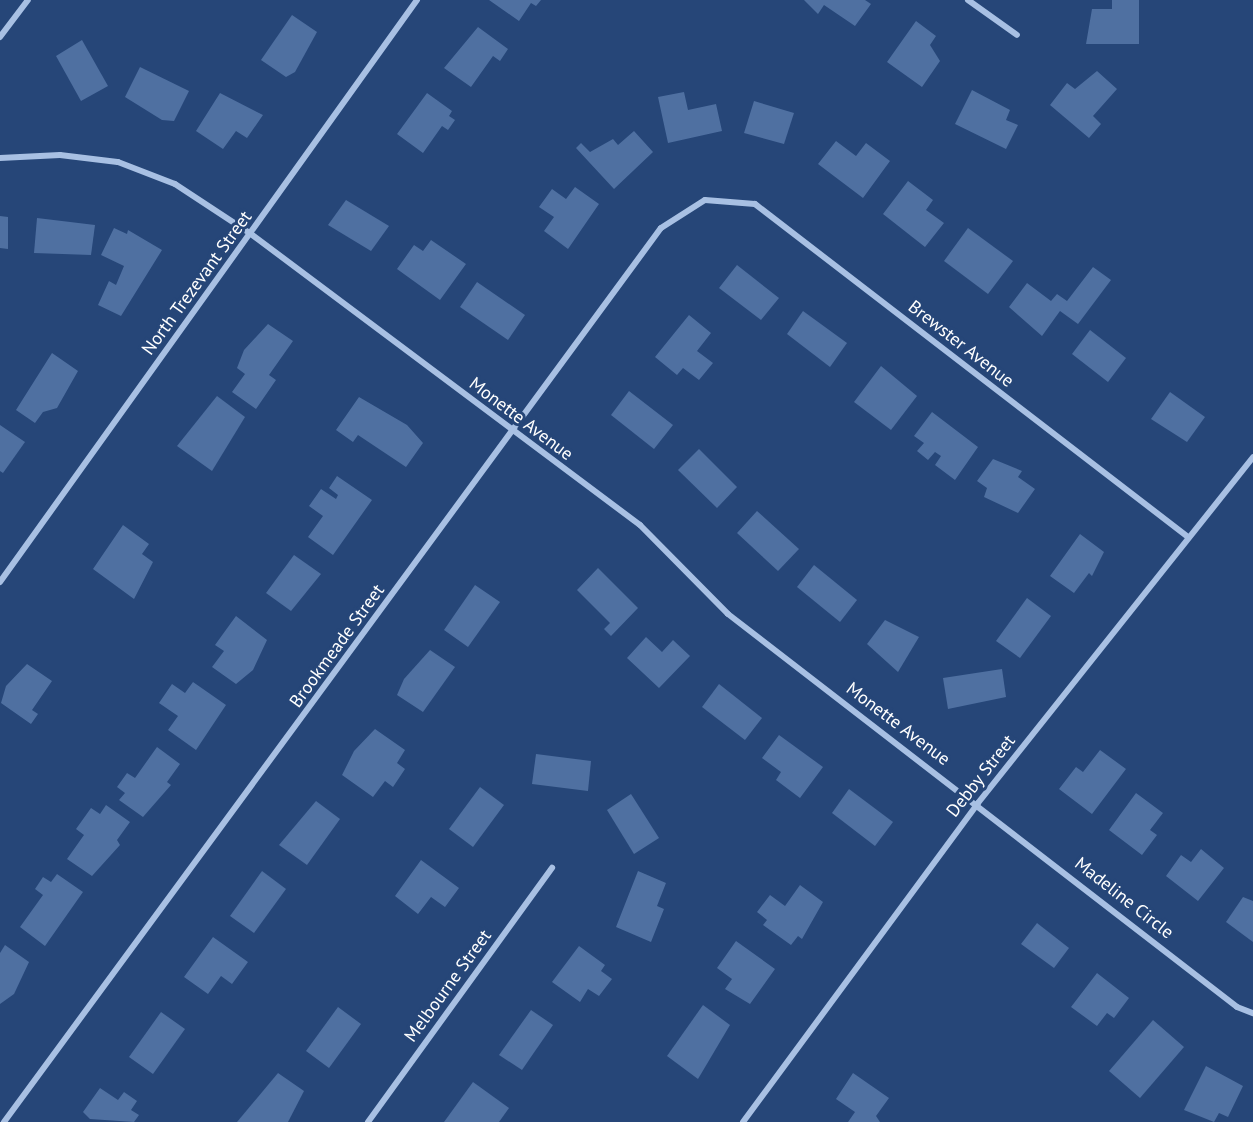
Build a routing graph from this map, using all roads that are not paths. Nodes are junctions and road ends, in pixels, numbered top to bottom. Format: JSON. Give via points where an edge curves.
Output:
{"nodes":[{"id":1,"x":28,"y":0,"type":"edge"},
{"id":2,"x":417,"y":0,"type":"edge"},
{"id":3,"x":968,"y":0,"type":"edge"},
{"id":4,"x":1017,"y":34,"type":"dead end"},
{"id":5,"x":0,"y":37,"type":"edge"},
{"id":6,"x":0,"y":158,"type":"edge"},
{"id":7,"x":705,"y":200,"type":"joint"},
{"id":8,"x":251,"y":234,"type":"junction"},
{"id":9,"x":513,"y":432,"type":"junction"},
{"id":10,"x":1253,"y":457,"type":"edge"},
{"id":11,"x":1188,"y":537,"type":"junction"},
{"id":12,"x":0,"y":582,"type":"edge"},
{"id":13,"x":978,"y":803,"type":"junction"},
{"id":14,"x":552,"y":868,"type":"dead end"},
{"id":15,"x":1253,"y":1013,"type":"edge"},
{"id":16,"x":4,"y":1122,"type":"edge"},
{"id":17,"x":368,"y":1122,"type":"edge"},
{"id":18,"x":743,"y":1122,"type":"edge"}],
"edges":[{"from":1,"to":5,"type":"street"},
{"from":2,"to":8,"type":"street","name":"North Trezevant Street"},
{"from":3,"to":4,"type":"street"},
{"from":6,"to":8,"type":"street","name":"Monette Avenue","via":[[60,155],[118,162],[175,184]]},
{"from":7,"to":9,"type":"street","name":"Brookmeade Street","via":[[661,228]]},
{"from":7,"to":11,"type":"street","name":"Brewster Avenue","via":[[755,204]]},
{"from":8,"to":9,"type":"street","name":"Monette Avenue"},
{"from":8,"to":12,"type":"street","name":"North Trezevant Street"},
{"from":9,"to":13,"type":"street","name":"Monette Avenue","via":[[639,525],[728,614]]},
{"from":9,"to":16,"type":"street","name":"Brookmeade Street"},
{"from":10,"to":11,"type":"street","name":"Debby Street"},
{"from":11,"to":13,"type":"street","name":"Debby Street"},
{"from":13,"to":15,"type":"street","name":"Madeline Circle","via":[[1237,1006]]},
{"from":13,"to":18,"type":"street","name":"Debby Street"},
{"from":14,"to":17,"type":"street","name":"Melbourne Street"}]}
